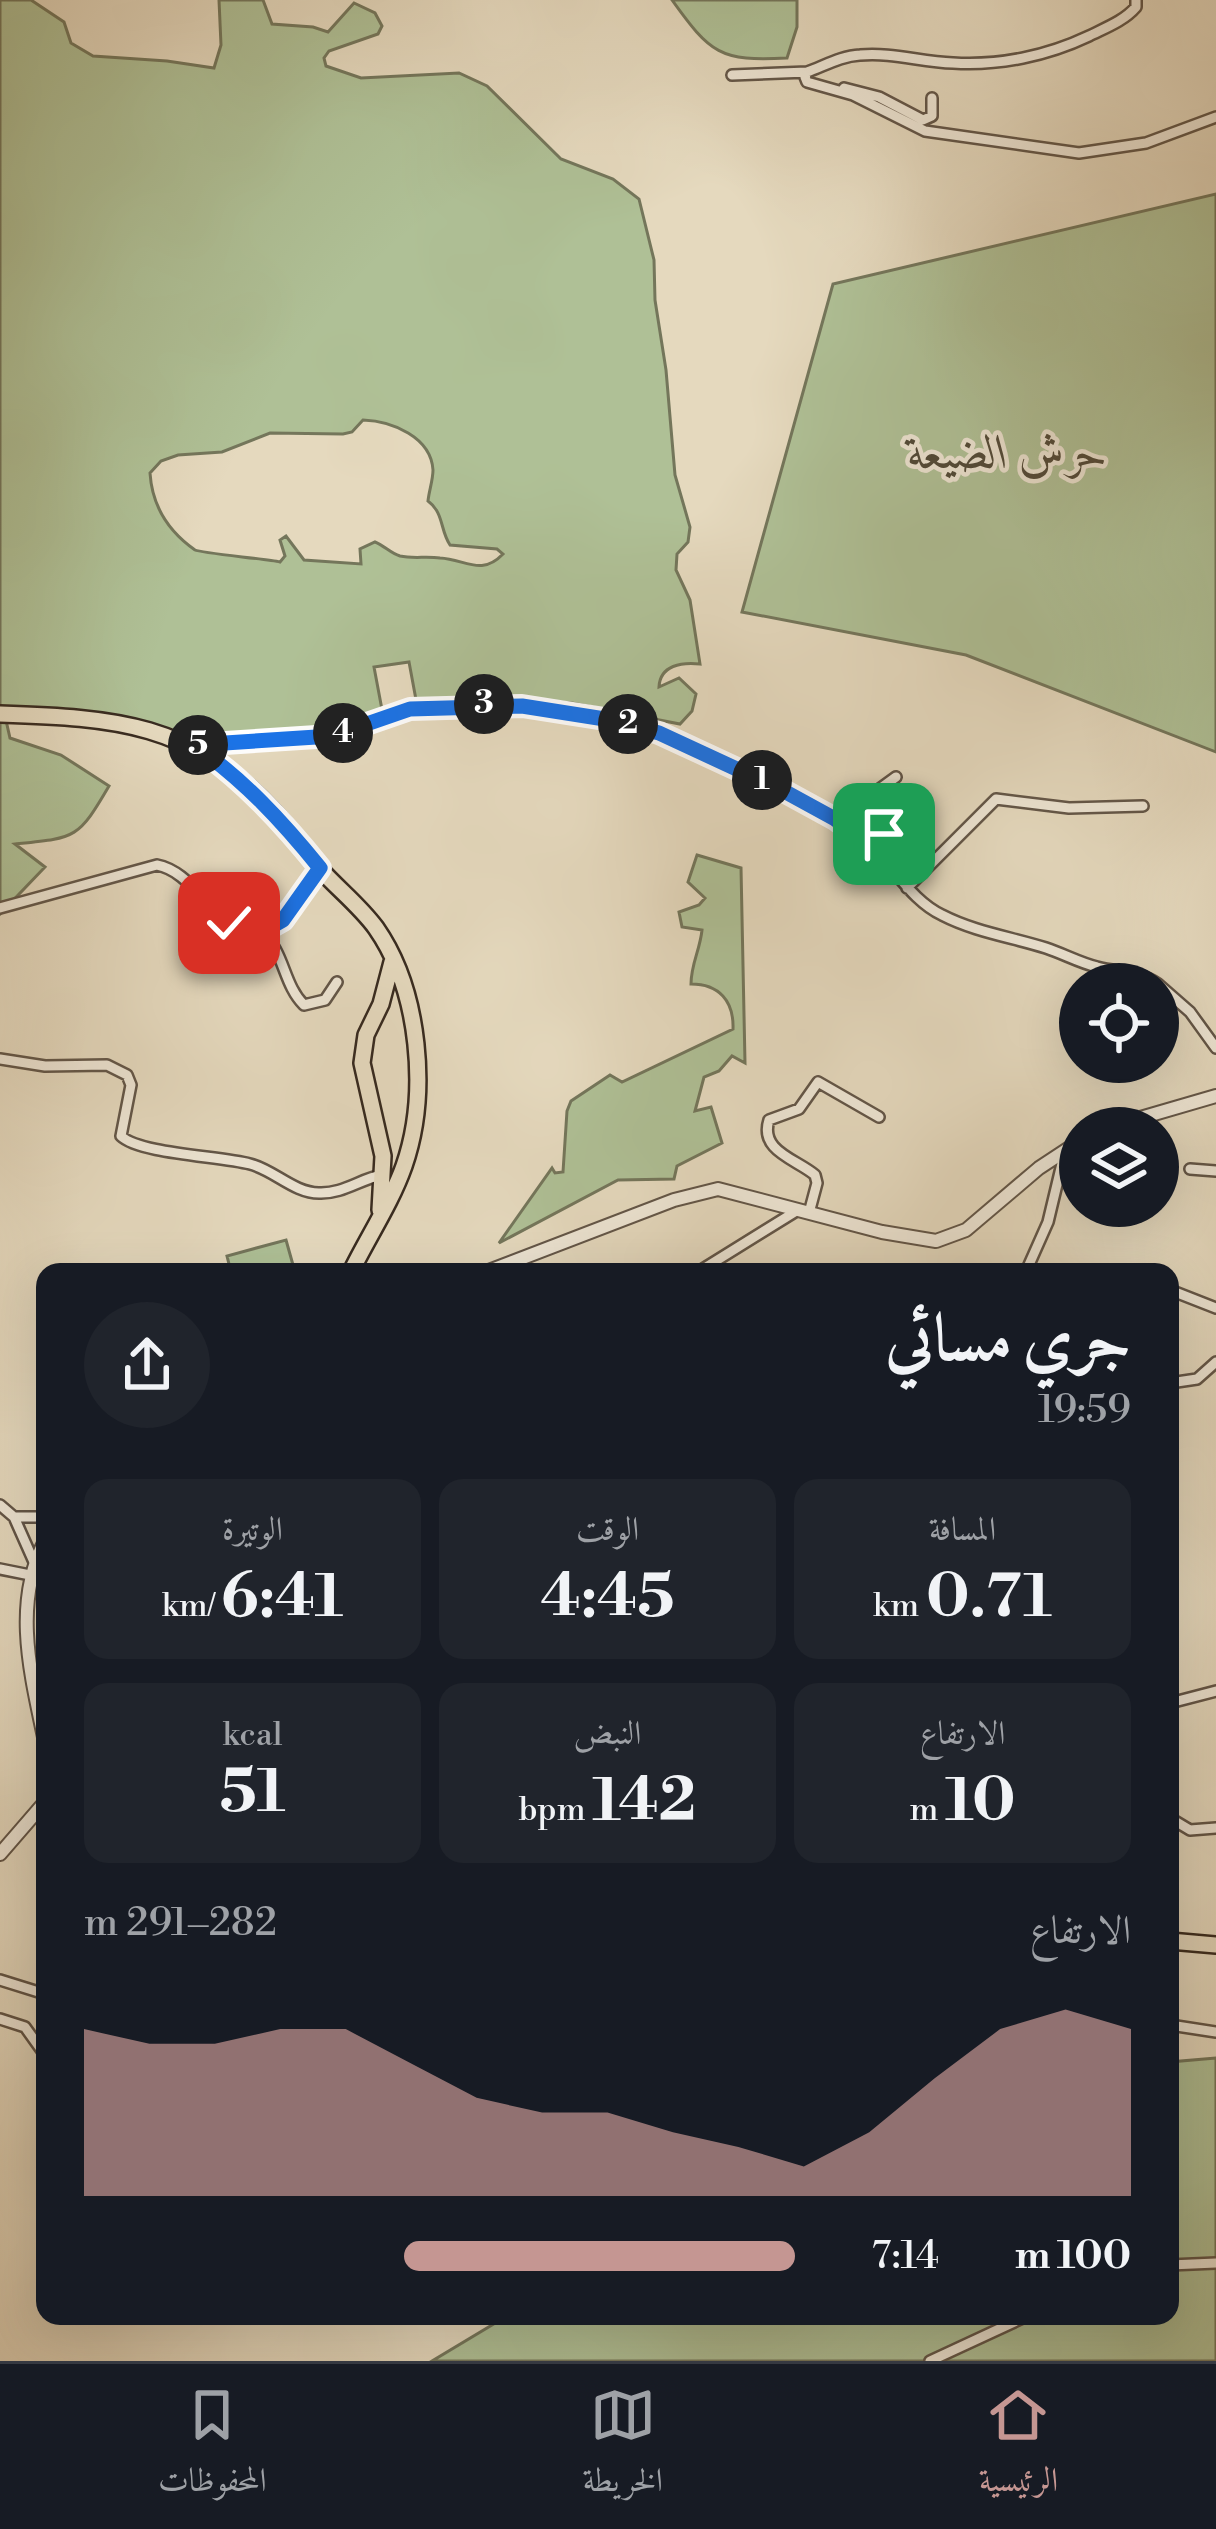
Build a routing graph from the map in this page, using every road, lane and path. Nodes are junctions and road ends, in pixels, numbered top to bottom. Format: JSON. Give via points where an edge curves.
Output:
{"nodes":[{"id":1,"x":1136,"y":0,"type":"edge"},
{"id":2,"x":806,"y":72,"type":"junction"},
{"id":3,"x":732,"y":75,"type":"dead end"},
{"id":4,"x":833,"y":88,"type":"junction"},
{"id":5,"x":886,"y":88,"type":"dead end"},
{"id":6,"x":871,"y":94,"type":"junction"},
{"id":7,"x":932,"y":98,"type":"dead end"},
{"id":8,"x":1216,"y":117,"type":"edge"},
{"id":9,"x":0,"y":714,"type":"edge"},
{"id":10,"x":194,"y":745,"type":"junction"},
{"id":11,"x":896,"y":777,"type":"dead end"},
{"id":12,"x":924,"y":799,"type":"dead end"},
{"id":13,"x":1143,"y":806,"type":"dead end"},
{"id":14,"x":847,"y":828,"type":"junction"},
{"id":15,"x":871,"y":846,"type":"junction"},
{"id":16,"x":320,"y":868,"type":"junction"},
{"id":17,"x":907,"y":888,"type":"junction"},
{"id":18,"x":0,"y":908,"type":"edge"},
{"id":19,"x":262,"y":932,"type":"junction"},
{"id":20,"x":392,"y":962,"type":"junction"},
{"id":21,"x":1086,"y":963,"type":"edge"},
{"id":22,"x":337,"y":982,"type":"dead end"},
{"id":23,"x":1179,"y":1002,"type":"edge"},
{"id":24,"x":1216,"y":1048,"type":"edge"},
{"id":25,"x":0,"y":1059,"type":"edge"},
{"id":26,"x":1216,"y":1096,"type":"edge"},
{"id":27,"x":1178,"y":1107,"type":"edge"},
{"id":28,"x":879,"y":1117,"type":"dead end"},
{"id":29,"x":1059,"y":1155,"type":"edge"},
{"id":30,"x":383,"y":1156,"type":"junction"},
{"id":31,"x":406,"y":1159,"type":"junction"},
{"id":32,"x":1190,"y":1168,"type":"dead end"},
{"id":33,"x":1216,"y":1171,"type":"edge"},
{"id":34,"x":1059,"y":1175,"type":"edge"},
{"id":35,"x":391,"y":1177,"type":"junction"},
{"id":36,"x":803,"y":1211,"type":"junction"},
{"id":37,"x":355,"y":1263,"type":"edge"},
{"id":38,"x":510,"y":1263,"type":"edge"},
{"id":39,"x":713,"y":1263,"type":"edge"},
{"id":40,"x":1030,"y":1263,"type":"edge"},
{"id":41,"x":1179,"y":1293,"type":"edge"},
{"id":42,"x":1216,"y":1307,"type":"edge"},
{"id":43,"x":1216,"y":1362,"type":"edge"},
{"id":44,"x":1179,"y":1382,"type":"edge"},
{"id":45,"x":0,"y":1505,"type":"edge"},
{"id":46,"x":36,"y":1516,"type":"edge"},
{"id":47,"x":14,"y":1517,"type":"junction"},
{"id":48,"x":36,"y":1561,"type":"edge"},
{"id":49,"x":36,"y":1563,"type":"edge"},
{"id":50,"x":0,"y":1569,"type":"edge"},
{"id":51,"x":36,"y":1571,"type":"edge"},
{"id":52,"x":1216,"y":1691,"type":"edge"},
{"id":53,"x":36,"y":1693,"type":"edge"},
{"id":54,"x":1179,"y":1701,"type":"edge"},
{"id":55,"x":36,"y":1812,"type":"edge"},
{"id":56,"x":1179,"y":1823,"type":"edge"},
{"id":57,"x":1216,"y":1828,"type":"edge"},
{"id":58,"x":0,"y":1854,"type":"edge"},
{"id":59,"x":1179,"y":1942,"type":"edge"},
{"id":60,"x":1216,"y":1945,"type":"edge"},
{"id":61,"x":0,"y":1980,"type":"edge"},
{"id":62,"x":36,"y":1991,"type":"edge"},
{"id":63,"x":0,"y":2019,"type":"edge"},
{"id":64,"x":1179,"y":2026,"type":"edge"},
{"id":65,"x":1216,"y":2032,"type":"edge"},
{"id":66,"x":36,"y":2042,"type":"edge"},
{"id":67,"x":1216,"y":2259,"type":"edge"},
{"id":68,"x":1179,"y":2266,"type":"edge"},
{"id":69,"x":1008,"y":2325,"type":"edge"},
{"id":70,"x":930,"y":2361,"type":"edge"}],
"edges":[{"from":1,"to":2,"type":"street","via":[[1117,22],[1020,59],[853,55]]},
{"from":2,"to":3,"type":"street"},
{"from":2,"to":4,"type":"street","via":[[807,82]]},
{"from":4,"to":6,"type":"street"},
{"from":4,"to":8,"type":"street","via":[[925,130],[1079,153],[1147,142]]},
{"from":5,"to":6,"type":"street"},
{"from":6,"to":7,"type":"street","via":[[923,120],[932,116]]},
{"from":9,"to":10,"type":"main road","via":[[121,724]]},
{"from":10,"to":14,"type":"street","via":[[332,736],[410,709],[522,706],[659,733]]},
{"from":10,"to":16,"type":"main road","via":[[274,812]]},
{"from":11,"to":14,"type":"street"},
{"from":12,"to":15,"type":"street"},
{"from":13,"to":17,"type":"street","via":[[996,799]]},
{"from":14,"to":15,"type":"street"},
{"from":15,"to":17,"type":"street"},
{"from":16,"to":19,"type":"street","via":[[283,920]]},
{"from":16,"to":20,"type":"main road","via":[[374,925]]},
{"from":17,"to":21,"type":"street","via":[[935,913],[975,930]]},
{"from":18,"to":19,"type":"street","via":[[158,865],[229,923]]},
{"from":19,"to":22,"type":"street","via":[[304,1005],[325,1000]]},
{"from":20,"to":30,"type":"main road","via":[[362,1063]]},
{"from":20,"to":31,"type":"main road","via":[[415,1033]]},
{"from":23,"to":24,"type":"street"},
{"from":25,"to":35,"type":"street","via":[[119,1069],[131,1085],[121,1136],[140,1147],[253,1164],[315,1194]]},
{"from":26,"to":27,"type":"street"},
{"from":28,"to":36,"type":"street","via":[[818,1082],[799,1109],[769,1120],[770,1144],[815,1175]]},
{"from":29,"to":36,"type":"street","via":[[966,1230],[937,1241]]},
{"from":30,"to":31,"type":"main road"},
{"from":30,"to":35,"type":"main road"},
{"from":31,"to":35,"type":"main road"},
{"from":32,"to":33,"type":"street"},
{"from":34,"to":40,"type":"street"},
{"from":35,"to":37,"type":"main road"},
{"from":36,"to":38,"type":"street","via":[[703,1191]]},
{"from":36,"to":39,"type":"street"},
{"from":41,"to":42,"type":"street"},
{"from":43,"to":44,"type":"street","via":[[1197,1379]]},
{"from":45,"to":47,"type":"street"},
{"from":46,"to":47,"type":"street"},
{"from":47,"to":48,"type":"street"},
{"from":49,"to":50,"type":"street"},
{"from":51,"to":53,"type":"street","via":[[27,1644]]},
{"from":52,"to":54,"type":"street"},
{"from":55,"to":58,"type":"street"},
{"from":56,"to":57,"type":"street"},
{"from":59,"to":60,"type":"main road"},
{"from":61,"to":62,"type":"street"},
{"from":63,"to":66,"type":"street","via":[[25,2027]]},
{"from":64,"to":65,"type":"street"},
{"from":67,"to":68,"type":"street"},
{"from":69,"to":70,"type":"street"}]}
